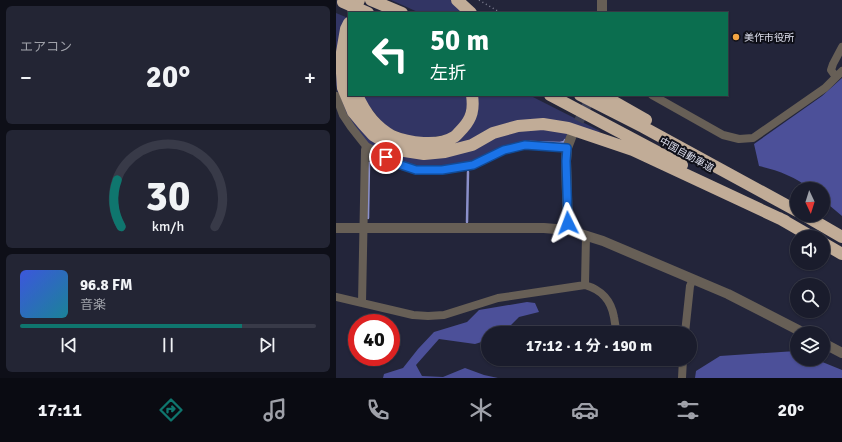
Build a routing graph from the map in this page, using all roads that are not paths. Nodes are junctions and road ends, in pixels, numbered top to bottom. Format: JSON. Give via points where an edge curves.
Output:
{"nodes":[{"id":1,"x":359,"y":0,"type":"edge"},
{"id":2,"x":370,"y":0,"type":"edge"},
{"id":3,"x":457,"y":0,"type":"edge"},
{"id":4,"x":602,"y":0,"type":"edge"},
{"id":5,"x":340,"y":1,"type":"edge"},
{"id":6,"x":353,"y":12,"type":"edge"},
{"id":7,"x":364,"y":12,"type":"edge"},
{"id":8,"x":366,"y":12,"type":"edge"},
{"id":9,"x":399,"y":12,"type":"edge"},
{"id":10,"x":470,"y":12,"type":"edge"},
{"id":11,"x":602,"y":12,"type":"edge"},
{"id":12,"x":348,"y":25,"type":"edge"},
{"id":13,"x":842,"y":47,"type":"edge"},
{"id":14,"x":839,"y":74,"type":"edge"},
{"id":15,"x":336,"y":96,"type":"edge"},
{"id":16,"x":358,"y":96,"type":"edge"},
{"id":17,"x":472,"y":96,"type":"edge"},
{"id":18,"x":552,"y":96,"type":"edge"},
{"id":19,"x":582,"y":96,"type":"edge"},
{"id":20,"x":604,"y":96,"type":"edge"},
{"id":21,"x":654,"y":96,"type":"edge"},
{"id":22,"x":572,"y":135,"type":"tunnel mouth"},
{"id":23,"x":366,"y":146,"type":"junction"},
{"id":24,"x":567,"y":148,"type":"junction"},
{"id":25,"x":706,"y":160,"type":"junction"},
{"id":26,"x":790,"y":207,"type":"edge"},
{"id":27,"x":785,"y":221,"type":"junction"},
{"id":28,"x":816,"y":222,"type":"edge"},
{"id":29,"x":336,"y":228,"type":"edge"},
{"id":30,"x":364,"y":228,"type":"junction"},
{"id":31,"x":568,"y":230,"type":"junction"},
{"id":32,"x":800,"y":230,"type":"edge"},
{"id":33,"x":586,"y":235,"type":"junction"},
{"id":34,"x":842,"y":237,"type":"edge"},
{"id":35,"x":830,"y":247,"type":"edge"},
{"id":36,"x":842,"y":254,"type":"edge"},
{"id":37,"x":693,"y":279,"type":"junction"},
{"id":38,"x":585,"y":285,"type":"junction"},
{"id":39,"x":336,"y":297,"type":"edge"},
{"id":40,"x":362,"y":303,"type":"junction"},
{"id":41,"x":616,"y":326,"type":"edge"},
{"id":42,"x":686,"y":326,"type":"edge"},
{"id":43,"x":790,"y":326,"type":"edge"},
{"id":44,"x":830,"y":347,"type":"edge"},
{"id":45,"x":842,"y":353,"type":"edge"},
{"id":46,"x":683,"y":366,"type":"edge"},
{"id":47,"x":682,"y":378,"type":"edge"}],
"edges":[{"from":1,"to":6,"type":"highway"},
{"from":2,"to":7,"type":"highway"},
{"from":2,"to":9,"type":"highway"},
{"from":3,"to":10,"type":"highway"},
{"from":4,"to":11,"type":"street"},
{"from":5,"to":8,"type":"highway","bridge":true},
{"from":12,"to":27,"type":"highway","via":[[341,58],[343,88],[353,112],[363,124],[373,135],[398,150],[424,154],[445,152],[472,145],[493,133],[518,126],[543,124],[568,128],[633,150]]},
{"from":13,"to":14,"type":"street","via":[[831,70]]},
{"from":14,"to":21,"type":"street","via":[[825,88],[753,138],[739,139],[723,135]]},
{"from":15,"to":23,"type":"street","via":[[343,115]]},
{"from":16,"to":17,"type":"highway","via":[[376,125],[392,136],[424,143],[442,142],[455,137],[472,115]]},
{"from":18,"to":27,"type":"highway","name":"中国自動車道"},
{"from":19,"to":25,"type":"highway","name":"中国自動車道"},
{"from":20,"to":25,"type":"highway","via":[[691,143]]},
{"from":22,"to":24,"type":"street"},
{"from":23,"to":24,"type":"street","via":[[398,164],[428,171],[473,165],[504,150],[525,145]]},
{"from":23,"to":30,"type":"street"},
{"from":24,"to":31,"type":"street"},
{"from":25,"to":26,"type":"highway","name":"中国自動車道"},
{"from":27,"to":32,"type":"highway","name":"中国自動車道"},
{"from":28,"to":34,"type":"highway"},
{"from":29,"to":30,"type":"street"},
{"from":30,"to":31,"type":"street"},
{"from":30,"to":40,"type":"street"},
{"from":31,"to":33,"type":"street"},
{"from":33,"to":37,"type":"street"},
{"from":33,"to":38,"type":"street"},
{"from":35,"to":36,"type":"highway"},
{"from":37,"to":42,"type":"street"},
{"from":37,"to":43,"type":"street"},
{"from":38,"to":40,"type":"street","via":[[498,298],[444,315],[414,314]]},
{"from":38,"to":41,"type":"street","via":[[603,293],[610,302]]},
{"from":39,"to":40,"type":"street"},
{"from":44,"to":45,"type":"street"},
{"from":46,"to":47,"type":"street"}]}
